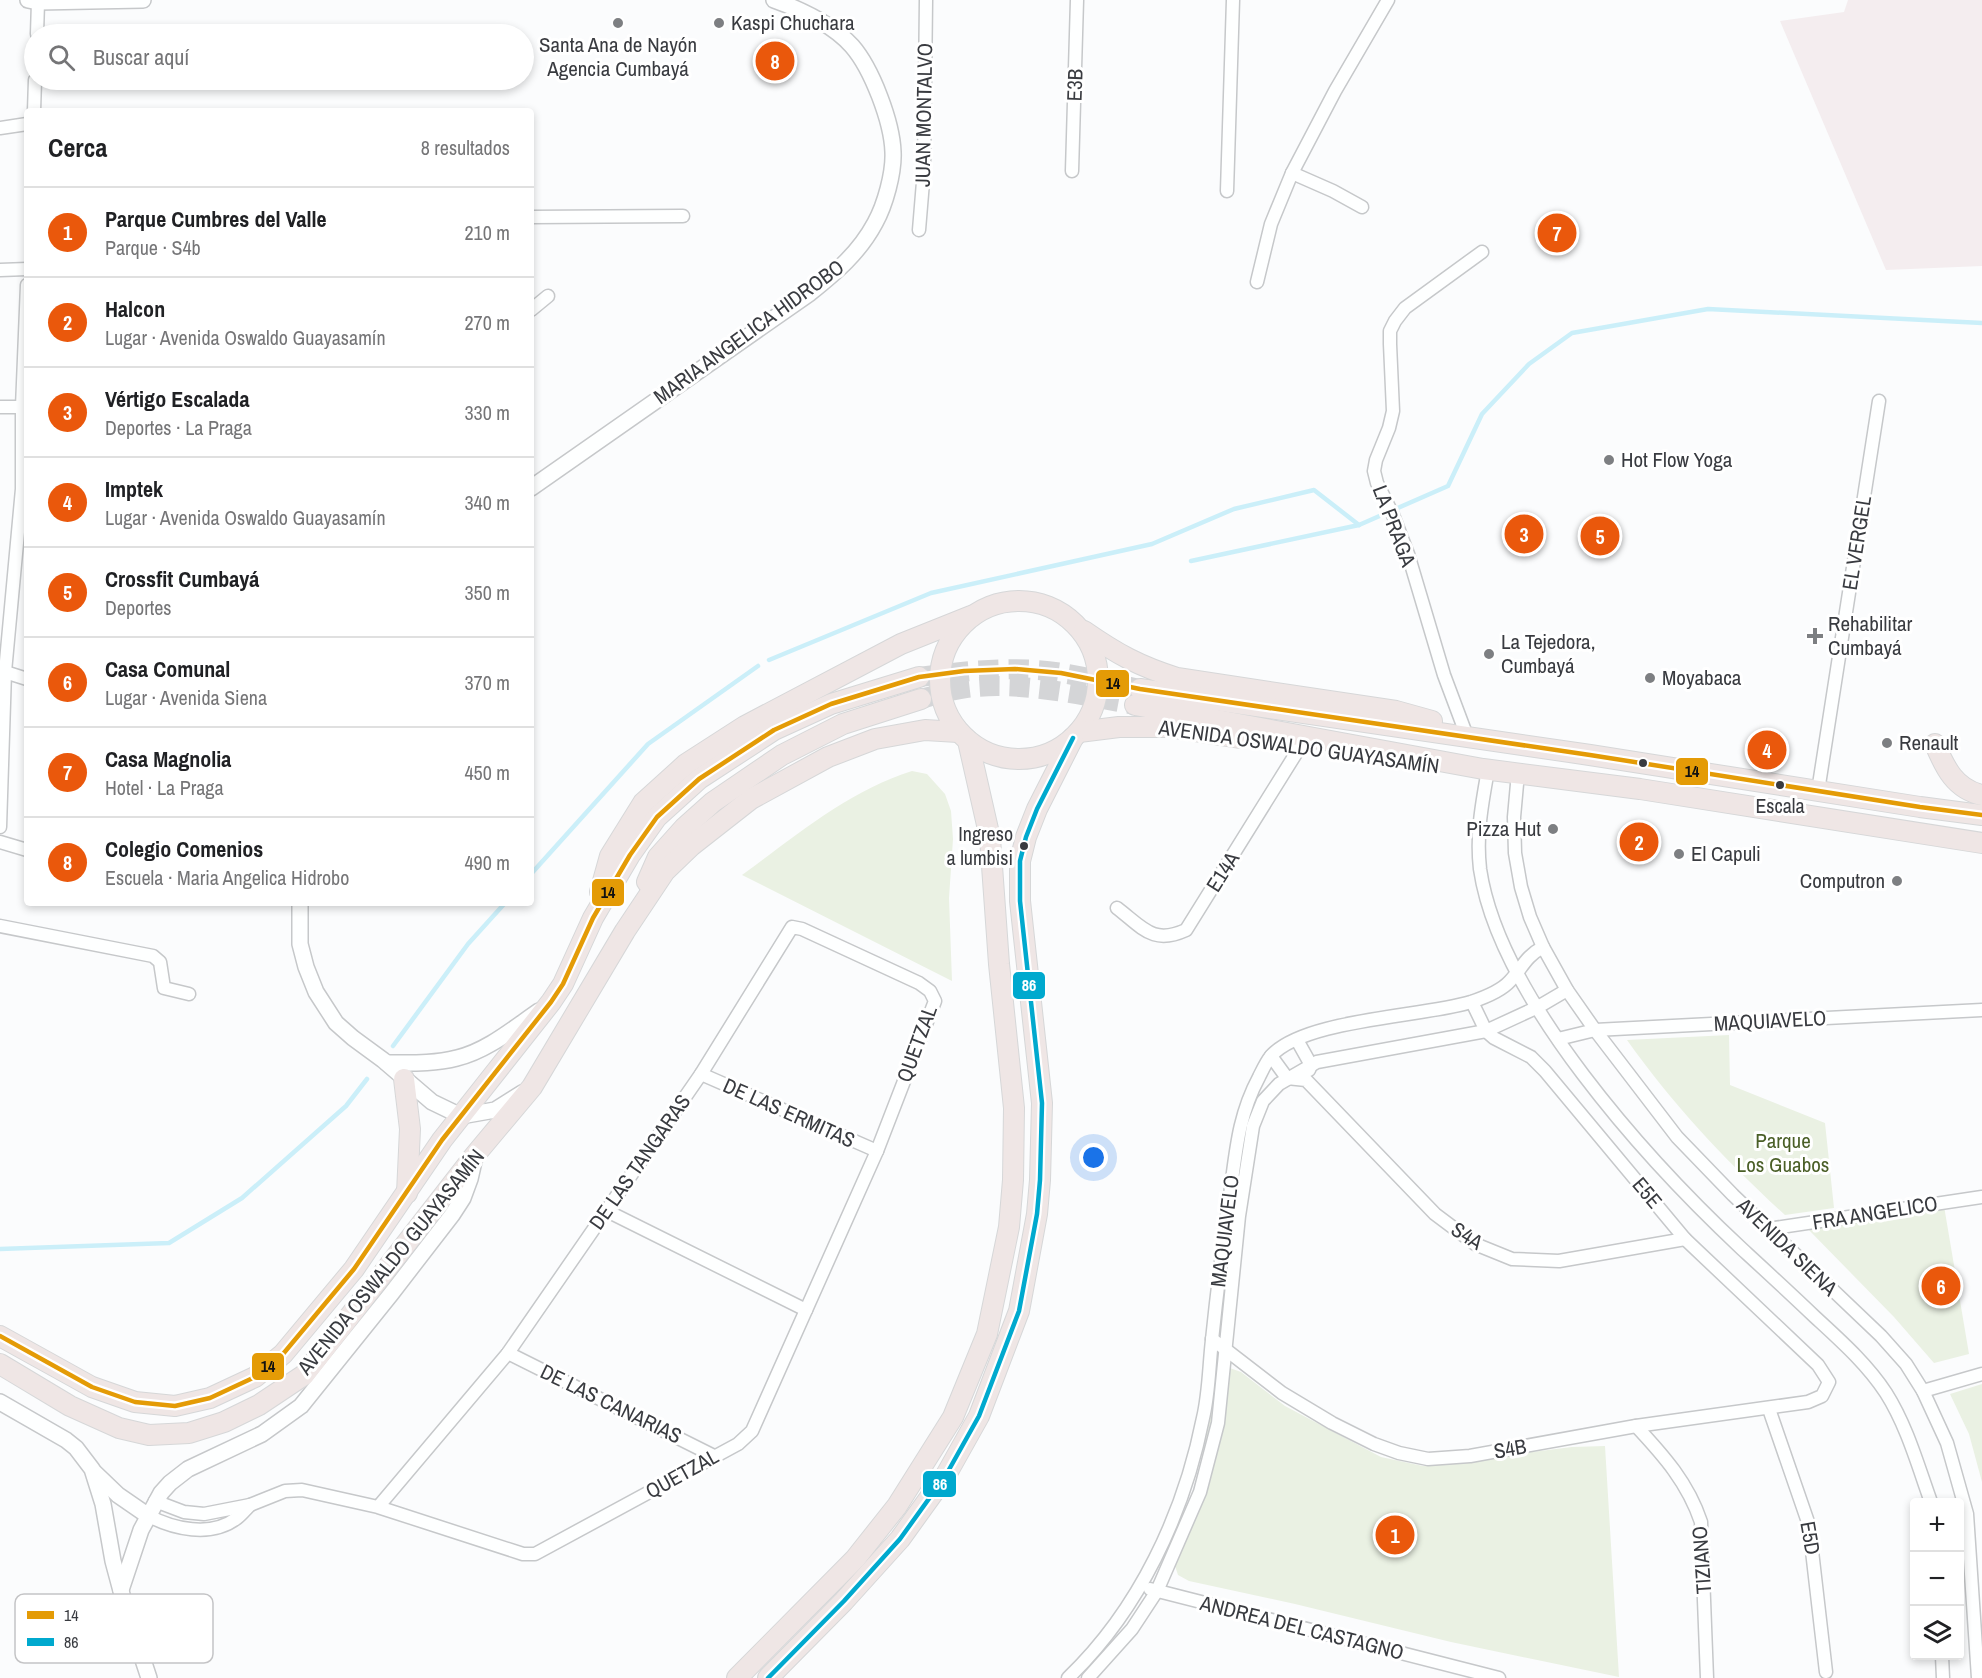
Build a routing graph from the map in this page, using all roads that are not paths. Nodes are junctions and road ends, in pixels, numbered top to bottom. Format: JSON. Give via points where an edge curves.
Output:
{"nodes":[{"id":1,"x":143,"y":0,"type":"edge"},
{"id":2,"x":774,"y":0,"type":"edge"},
{"id":3,"x":926,"y":0,"type":"edge"},
{"id":4,"x":1077,"y":0,"type":"edge"},
{"id":5,"x":1233,"y":0,"type":"edge"},
{"id":6,"x":1388,"y":0,"type":"edge"},
{"id":7,"x":33,"y":1,"type":"edge"},
{"id":8,"x":36,"y":24,"type":"edge"},
{"id":9,"x":35,"y":90,"type":"edge"},
{"id":10,"x":34,"y":108,"type":"edge"},
{"id":11,"x":24,"y":124,"type":"edge"},
{"id":12,"x":0,"y":128,"type":"edge"},
{"id":13,"x":1072,"y":171,"type":"dead end"},
{"id":14,"x":1292,"y":173,"type":"junction"},
{"id":15,"x":1227,"y":191,"type":"dead end"},
{"id":16,"x":1362,"y":207,"type":"dead end"},
{"id":17,"x":683,"y":216,"type":"dead end"},
{"id":18,"x":534,"y":217,"type":"edge"},
{"id":19,"x":919,"y":230,"type":"dead end"},
{"id":20,"x":1482,"y":252,"type":"dead end"},
{"id":21,"x":24,"y":269,"type":"edge"},
{"id":22,"x":0,"y":270,"type":"edge"},
{"id":23,"x":1257,"y":282,"type":"dead end"},
{"id":24,"x":548,"y":296,"type":"dead end"},
{"id":25,"x":534,"y":308,"type":"edge"},
{"id":26,"x":24,"y":358,"type":"edge"},
{"id":27,"x":1879,"y":401,"type":"dead end"},
{"id":28,"x":0,"y":407,"type":"edge"},
{"id":29,"x":22,"y":407,"type":"junction"},
{"id":30,"x":534,"y":486,"type":"edge"},
{"id":31,"x":971,"y":616,"type":"junction"},
{"id":32,"x":1080,"y":628,"type":"junction"},
{"id":33,"x":4,"y":658,"type":"edge"},
{"id":34,"x":5,"y":672,"type":"junction"},
{"id":35,"x":919,"y":677,"type":"tunnel mouth"},
{"id":36,"x":24,"y":678,"type":"edge"},
{"id":37,"x":921,"y":699,"type":"tunnel mouth"},
{"id":38,"x":1465,"y":730,"type":"junction"},
{"id":39,"x":1076,"y":735,"type":"junction"},
{"id":40,"x":963,"y":737,"type":"junction"},
{"id":41,"x":1935,"y":744,"type":"dead end"},
{"id":42,"x":1524,"y":746,"type":"junction"},
{"id":43,"x":1300,"y":747,"type":"junction"},
{"id":44,"x":1485,"y":769,"type":"junction"},
{"id":45,"x":1518,"y":773,"type":"junction"},
{"id":46,"x":1818,"y":791,"type":"junction"},
{"id":47,"x":1982,"y":795,"type":"edge"},
{"id":48,"x":1982,"y":815,"type":"edge"},
{"id":49,"x":0,"y":827,"type":"edge"},
{"id":50,"x":0,"y":842,"type":"edge"},
{"id":51,"x":1982,"y":843,"type":"edge"},
{"id":52,"x":24,"y":849,"type":"edge"},
{"id":53,"x":300,"y":906,"type":"edge"},
{"id":54,"x":1118,"y":908,"type":"dead end"},
{"id":55,"x":592,"y":918,"type":"junction"},
{"id":56,"x":0,"y":926,"type":"edge"},
{"id":57,"x":625,"y":932,"type":"junction"},
{"id":58,"x":1543,"y":947,"type":"junction"},
{"id":59,"x":1517,"y":972,"type":"junction"},
{"id":60,"x":1567,"y":990,"type":"junction"},
{"id":61,"x":930,"y":991,"type":"joint"},
{"id":62,"x":189,"y":994,"type":"dead end"},
{"id":63,"x":551,"y":1002,"type":"junction"},
{"id":64,"x":1472,"y":1002,"type":"junction"},
{"id":65,"x":1538,"y":1007,"type":"junction"},
{"id":66,"x":1982,"y":1010,"type":"edge"},
{"id":67,"x":1595,"y":1030,"type":"junction"},
{"id":68,"x":1486,"y":1031,"type":"junction"},
{"id":69,"x":1558,"y":1039,"type":"junction"},
{"id":70,"x":1297,"y":1040,"type":"junction"},
{"id":71,"x":1271,"y":1056,"type":"junction"},
{"id":72,"x":385,"y":1062,"type":"junction"},
{"id":73,"x":1311,"y":1065,"type":"junction"},
{"id":74,"x":701,"y":1074,"type":"junction"},
{"id":75,"x":1287,"y":1078,"type":"junction"},
{"id":76,"x":404,"y":1079,"type":"junction"},
{"id":77,"x":1306,"y":1080,"type":"junction"},
{"id":78,"x":532,"y":1087,"type":"junction"},
{"id":79,"x":460,"y":1116,"type":"junction"},
{"id":80,"x":877,"y":1151,"type":"junction"},
{"id":81,"x":475,"y":1155,"type":"junction"},
{"id":82,"x":407,"y":1193,"type":"junction"},
{"id":83,"x":1982,"y":1197,"type":"edge"},
{"id":84,"x":607,"y":1211,"type":"junction"},
{"id":85,"x":1768,"y":1229,"type":"junction"},
{"id":86,"x":1685,"y":1239,"type":"junction"},
{"id":87,"x":806,"y":1310,"type":"junction"},
{"id":88,"x":0,"y":1336,"type":"edge"},
{"id":89,"x":1212,"y":1339,"type":"junction"},
{"id":90,"x":1224,"y":1348,"type":"junction"},
{"id":91,"x":508,"y":1353,"type":"junction"},
{"id":92,"x":0,"y":1364,"type":"edge"},
{"id":93,"x":1982,"y":1374,"type":"edge"},
{"id":94,"x":1828,"y":1382,"type":"joint"},
{"id":95,"x":1923,"y":1391,"type":"junction"},
{"id":96,"x":0,"y":1402,"type":"edge"},
{"id":97,"x":1769,"y":1409,"type":"junction"},
{"id":98,"x":1636,"y":1426,"type":"junction"},
{"id":99,"x":714,"y":1456,"type":"junction"},
{"id":100,"x":92,"y":1469,"type":"junction"},
{"id":101,"x":1929,"y":1498,"type":"edge"},
{"id":102,"x":155,"y":1501,"type":"junction"},
{"id":103,"x":250,"y":1505,"type":"junction"},
{"id":104,"x":378,"y":1507,"type":"junction"},
{"id":105,"x":147,"y":1515,"type":"junction"},
{"id":106,"x":1140,"y":1586,"type":"junction"},
{"id":107,"x":121,"y":1590,"type":"junction"},
{"id":108,"x":1157,"y":1591,"type":"junction"},
{"id":109,"x":122,"y":1594,"type":"edge"},
{"id":110,"x":1942,"y":1660,"type":"edge"},
{"id":111,"x":144,"y":1663,"type":"edge"},
{"id":112,"x":1826,"y":1672,"type":"dead end"},
{"id":113,"x":149,"y":1678,"type":"edge"},
{"id":114,"x":736,"y":1678,"type":"edge"},
{"id":115,"x":768,"y":1678,"type":"edge"},
{"id":116,"x":1068,"y":1678,"type":"edge"},
{"id":117,"x":1088,"y":1678,"type":"edge"},
{"id":118,"x":1499,"y":1678,"type":"edge"},
{"id":119,"x":1707,"y":1678,"type":"edge"},
{"id":120,"x":1943,"y":1678,"type":"edge"},
{"id":121,"x":1978,"y":1678,"type":"edge"}],
"edges":[{"from":1,"to":7,"type":"street"},
{"from":2,"to":30,"type":"street","name":"MARIA ANGELICA HIDROBO","via":[[821,21],[852,46],[873,80],[886,116],[893,153],[889,188],[876,223],[847,263],[810,293]]},
{"from":3,"to":19,"type":"street","name":"JUAN MONTALVO","via":[[924,170]]},
{"from":4,"to":13,"type":"street","name":"E3B"},
{"from":5,"to":15,"type":"street"},
{"from":6,"to":14,"type":"street"},
{"from":7,"to":8,"type":"street"},
{"from":9,"to":10,"type":"street"},
{"from":11,"to":12,"type":"street"},
{"from":14,"to":16,"type":"street"},
{"from":14,"to":23,"type":"street","via":[[1270,224]]},
{"from":17,"to":18,"type":"street"},
{"from":20,"to":38,"type":"street","name":"LA PRAGA","via":[[1405,309],[1390,331],[1393,411],[1374,471],[1408,554],[1444,675]]},
{"from":21,"to":22,"type":"street"},
{"from":24,"to":25,"type":"street"},
{"from":26,"to":29,"type":"street"},
{"from":27,"to":46,"type":"street","name":"EL VERGEL"},
{"from":28,"to":29,"type":"street"},
{"from":29,"to":33,"type":"street","via":[[22,489]]},
{"from":31,"to":32,"type":"main road","via":[[1008,601],[1028,601],[1048,605]]},
{"from":31,"to":40,"type":"main road","via":[[953,635],[942,658],[939,684],[945,710]]},
{"from":31,"to":55,"type":"main road","name":"AVENIDA OSWALDO GUAYASAMÍN","via":[[891,650],[745,726],[686,764],[643,803],[610,856]]},
{"from":32,"to":38,"type":"main road","name":"AVENIDA OSWALDO GUAYASAMÍN","via":[[1133,662],[1177,678],[1396,711]]},
{"from":32,"to":39,"type":"main road","via":[[1092,647],[1098,669],[1098,692],[1091,713]]},
{"from":33,"to":34,"type":"street"},
{"from":34,"to":36,"type":"street"},
{"from":34,"to":49,"type":"street"},
{"from":35,"to":55,"type":"main road","name":"AVENIDA OSWALDO GUAYASAMÍN","via":[[831,704],[774,730],[699,779],[657,817]]},
{"from":37,"to":57,"type":"main road","name":"AVENIDA OSWALDO GUAYASAMÍN","via":[[843,724],[782,755],[713,802],[658,857]]},
{"from":38,"to":42,"type":"main road","name":"AVENIDA OSWALDO GUAYASAMÍN"},
{"from":39,"to":40,"type":"main road","via":[[1054,752],[1009,759],[987,753]]},
{"from":39,"to":43,"type":"main road","name":"AVENIDA OSWALDO GUAYASAMÍN","via":[[1119,727],[1168,727]]},
{"from":39,"to":115,"type":"main road","via":[[1037,809],[1020,861],[1020,901],[1042,1103],[1040,1180],[1019,1311],[979,1416],[946,1475],[900,1539]]},
{"from":40,"to":57,"type":"main road","name":"AVENIDA OSWALDO GUAYASAMÍN","via":[[925,730],[875,739],[828,757],[751,799],[699,838],[665,871]]},
{"from":40,"to":114,"type":"main road","via":[[990,838],[1014,1108],[1009,1227],[987,1334],[952,1417],[897,1506],[855,1558]]},
{"from":41,"to":47,"type":"main road","via":[[1944,767],[1957,783]]},
{"from":42,"to":44,"type":"main road","name":"AVENIDA OSWALDO GUAYASAMÍN","via":[[1137,697]]},
{"from":42,"to":46,"type":"main road","name":"AVENIDA OSWALDO GUAYASAMÍN"},
{"from":43,"to":44,"type":"main road","name":"AVENIDA OSWALDO GUAYASAMÍN","via":[[1438,767]]},
{"from":43,"to":54,"type":"street","name":"E14A","via":[[1186,930],[1159,937]]},
{"from":44,"to":45,"type":"main road","name":"AVENIDA OSWALDO GUAYASAMÍN"},
{"from":44,"to":59,"type":"street","name":"AVENIDA SIENA","via":[[1480,868],[1498,930]]},
{"from":45,"to":51,"type":"main road","name":"AVENIDA OSWALDO GUAYASAMÍN"},
{"from":45,"to":58,"type":"street","name":"AVENIDA SIENA","via":[[1515,853],[1521,887]]},
{"from":46,"to":48,"type":"main road","name":"AVENIDA OSWALDO GUAYASAMÍN"},
{"from":50,"to":52,"type":"street"},
{"from":53,"to":72,"type":"street","via":[[300,944],[316,992],[336,1023]]},
{"from":55,"to":63,"type":"main road","name":"AVENIDA OSWALDO GUAYASAMÍN"},
{"from":56,"to":62,"type":"street","via":[[153,956],[160,962],[164,988]]},
{"from":57,"to":78,"type":"main road","name":"AVENIDA OSWALDO GUAYASAMÍN"},
{"from":58,"to":59,"type":"street","name":"MAQUIAVELO","via":[[1527,957]]},
{"from":58,"to":60,"type":"street","name":"AVENIDA SIENA"},
{"from":59,"to":64,"type":"street","name":"MAQUIAVELO","via":[[1506,985]]},
{"from":59,"to":65,"type":"street","name":"AVENIDA SIENA"},
{"from":60,"to":65,"type":"street","name":"MAQUIAVELO"},
{"from":60,"to":67,"type":"street","name":"AVENIDA SIENA"},
{"from":61,"to":74,"type":"street","name":"DE LAS TANGARAS","via":[[792,927]]},
{"from":61,"to":80,"type":"street","name":"QUETZAL","via":[[935,1001]]},
{"from":63,"to":72,"type":"street","via":[[491,1043],[459,1058],[427,1063]]},
{"from":63,"to":79,"type":"main road","name":"AVENIDA OSWALDO GUAYASAMÍN"},
{"from":64,"to":68,"type":"street"},
{"from":64,"to":70,"type":"street","name":"MAQUIAVELO","via":[[1333,1027]]},
{"from":65,"to":68,"type":"street","name":"MAQUIAVELO"},
{"from":65,"to":69,"type":"street","name":"AVENIDA SIENA"},
{"from":66,"to":67,"type":"street","name":"MAQUIAVELO"},
{"from":67,"to":69,"type":"street","name":"MAQUIAVELO"},
{"from":67,"to":85,"type":"street","name":"AVENIDA SIENA","via":[[1677,1137]]},
{"from":68,"to":73,"type":"street","name":"MAQUIAVELO"},
{"from":68,"to":86,"type":"street","name":"E5E","via":[[1545,1071]]},
{"from":69,"to":101,"type":"street","name":"AVENIDA SIENA","via":[[1676,1183],[1853,1352],[1887,1394]]},
{"from":70,"to":71,"type":"street","name":"MAQUIAVELO"},
{"from":70,"to":73,"type":"street"},
{"from":71,"to":75,"type":"street"},
{"from":71,"to":89,"type":"street","name":"MAQUIAVELO","via":[[1249,1095],[1241,1119]]},
{"from":72,"to":76,"type":"street"},
{"from":73,"to":75,"type":"street","name":"MAQUIAVELO"},
{"from":73,"to":77,"type":"street"},
{"from":74,"to":80,"type":"street","name":"DE LAS ERMITAS"},
{"from":74,"to":84,"type":"street","name":"DE LAS TANGARAS"},
{"from":75,"to":77,"type":"street"},
{"from":75,"to":90,"type":"street","name":"MAQUIAVELO","via":[[1263,1101],[1253,1126]]},
{"from":76,"to":79,"type":"street","via":[[432,1102]]},
{"from":76,"to":82,"type":"main road","via":[[410,1129]]},
{"from":77,"to":86,"type":"street","name":"S4A","via":[[1435,1214],[1475,1244],[1512,1258],[1559,1261]]},
{"from":78,"to":79,"type":"street","via":[[495,1110]]},
{"from":78,"to":81,"type":"main road","name":"AVENIDA OSWALDO GUAYASAMÍN"},
{"from":79,"to":82,"type":"main road","name":"AVENIDA OSWALDO GUAYASAMÍN"},
{"from":80,"to":87,"type":"street","name":"QUETZAL"},
{"from":81,"to":92,"type":"main road","name":"AVENIDA OSWALDO GUAYASAMÍN","via":[[304,1375],[259,1405],[224,1422],[189,1433],[150,1435],[119,1428],[70,1406]]},
{"from":81,"to":102,"type":"street","via":[[463,1198],[452,1215],[301,1406],[262,1434],[188,1469]]},
{"from":82,"to":88,"type":"main road","name":"AVENIDA OSWALDO GUAYASAMÍN","via":[[354,1269],[283,1354],[255,1377],[210,1398],[175,1406],[135,1402],[92,1387]]},
{"from":83,"to":85,"type":"street","name":"FRA ANGELICO"},
{"from":84,"to":87,"type":"street"},
{"from":84,"to":91,"type":"street","name":"DE LAS TANGARAS"},
{"from":85,"to":95,"type":"street","name":"AVENIDA SIENA","via":[[1881,1336]]},
{"from":86,"to":94,"type":"street","name":"E5E","via":[[1818,1365]]},
{"from":87,"to":99,"type":"street","name":"QUETZAL","via":[[752,1431],[738,1444]]},
{"from":89,"to":90,"type":"street","name":"S4B"},
{"from":89,"to":106,"type":"street","name":"MAQUIAVELO","via":[[1204,1416],[1186,1484]]},
{"from":90,"to":98,"type":"street","name":"S4B","via":[[1282,1392],[1332,1423],[1374,1444],[1428,1459],[1470,1456]]},
{"from":90,"to":108,"type":"street","name":"MAQUIAVELO","via":[[1218,1423],[1200,1492]]},
{"from":91,"to":99,"type":"street","name":"DE LAS CANARIAS"},
{"from":91,"to":104,"type":"street","name":"DE LAS TANGARAS"},
{"from":93,"to":95,"type":"street"},
{"from":94,"to":97,"type":"street","name":"S4B","via":[[1816,1400]]},
{"from":95,"to":121,"type":"street","name":"AVENIDA SIENA","via":[[1947,1443],[1967,1514]]},
{"from":96,"to":100,"type":"street","via":[[66,1440]]},
{"from":97,"to":98,"type":"street","name":"S4B"},
{"from":97,"to":112,"type":"street","name":"E5D","via":[[1809,1525]]},
{"from":98,"to":119,"type":"street","name":"TIZIANO","via":[[1684,1483],[1701,1522]]},
{"from":99,"to":104,"type":"street","name":"QUETZAL","via":[[535,1554],[523,1554]]},
{"from":100,"to":105,"type":"street","via":[[118,1495]]},
{"from":100,"to":107,"type":"street"},
{"from":102,"to":103,"type":"street","name":"QUETZAL","via":[[184,1512],[204,1514]]},
{"from":102,"to":105,"type":"street"},
{"from":103,"to":104,"type":"street","name":"QUETZAL","via":[[285,1491],[302,1490]]},
{"from":103,"to":105,"type":"street","via":[[236,1519],[215,1527],[177,1528]]},
{"from":105,"to":107,"type":"street"},
{"from":106,"to":108,"type":"street","name":"ANDREA DEL CASTAGNO"},
{"from":106,"to":116,"type":"street","name":"MAQUIAVELO","via":[[1118,1621]]},
{"from":107,"to":109,"type":"street"},
{"from":108,"to":117,"type":"street","name":"MAQUIAVELO","via":[[1131,1629]]},
{"from":108,"to":118,"type":"street","name":"ANDREA DEL CASTAGNO"},
{"from":110,"to":120,"type":"street"},
{"from":111,"to":113,"type":"street"}]}
